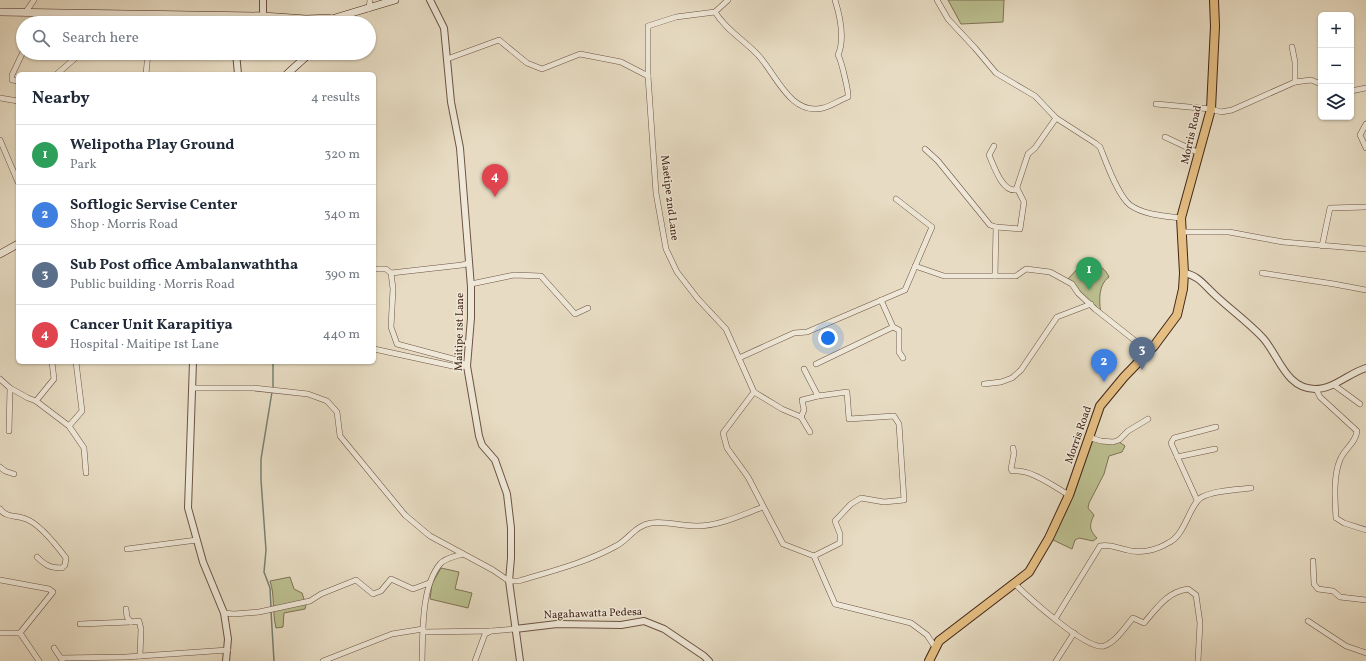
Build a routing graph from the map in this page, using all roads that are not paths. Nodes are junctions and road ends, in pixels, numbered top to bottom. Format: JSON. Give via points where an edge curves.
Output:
{"nodes":[{"id":1,"x":34,"y":0,"type":"edge"},
{"id":2,"x":263,"y":0,"type":"edge"},
{"id":3,"x":370,"y":0,"type":"edge"},
{"id":4,"x":395,"y":0,"type":"edge"},
{"id":5,"x":430,"y":0,"type":"edge"},
{"id":6,"x":728,"y":0,"type":"edge"},
{"id":7,"x":835,"y":0,"type":"edge"},
{"id":8,"x":937,"y":0,"type":"edge"},
{"id":9,"x":1215,"y":0,"type":"edge"},
{"id":10,"x":369,"y":8,"type":"junction"},
{"id":11,"x":0,"y":12,"type":"edge"},
{"id":12,"x":715,"y":12,"type":"junction"},
{"id":13,"x":25,"y":13,"type":"junction"},
{"id":14,"x":41,"y":14,"type":"joint"},
{"id":15,"x":101,"y":14,"type":"joint"},
{"id":16,"x":149,"y":15,"type":"joint"},
{"id":17,"x":170,"y":16,"type":"edge"},
{"id":18,"x":263,"y":16,"type":"edge"},
{"id":19,"x":347,"y":16,"type":"edge"},
{"id":20,"x":1292,"y":47,"type":"dead end"},
{"id":21,"x":447,"y":59,"type":"junction"},
{"id":22,"x":19,"y":60,"type":"edge"},
{"id":23,"x":73,"y":60,"type":"edge"},
{"id":24,"x":147,"y":60,"type":"edge"},
{"id":25,"x":237,"y":60,"type":"edge"},
{"id":26,"x":303,"y":60,"type":"edge"},
{"id":27,"x":59,"y":72,"type":"edge"},
{"id":28,"x":146,"y":72,"type":"edge"},
{"id":29,"x":238,"y":72,"type":"edge"},
{"id":30,"x":290,"y":72,"type":"edge"},
{"id":31,"x":648,"y":76,"type":"junction"},
{"id":32,"x":16,"y":81,"type":"edge"},
{"id":33,"x":1295,"y":82,"type":"junction"},
{"id":34,"x":1318,"y":83,"type":"edge"},
{"id":35,"x":1366,"y":88,"type":"edge"},
{"id":36,"x":1354,"y":90,"type":"edge"},
{"id":37,"x":0,"y":98,"type":"edge"},
{"id":38,"x":16,"y":101,"type":"edge"},
{"id":39,"x":1156,"y":104,"type":"dead end"},
{"id":40,"x":1211,"y":109,"type":"junction"},
{"id":41,"x":1056,"y":118,"type":"junction"},
{"id":42,"x":1366,"y":124,"type":"edge"},
{"id":43,"x":1165,"y":137,"type":"dead end"},
{"id":44,"x":0,"y":140,"type":"edge"},
{"id":45,"x":994,"y":146,"type":"dead end"},
{"id":46,"x":1366,"y":148,"type":"edge"},
{"id":47,"x":925,"y":149,"type":"dead end"},
{"id":48,"x":1199,"y":153,"type":"junction"},
{"id":49,"x":16,"y":177,"type":"edge"},
{"id":50,"x":1017,"y":188,"type":"junction"},
{"id":51,"x":896,"y":199,"type":"dead end"},
{"id":52,"x":1366,"y":207,"type":"edge"},
{"id":53,"x":1181,"y":218,"type":"junction"},
{"id":54,"x":996,"y":227,"type":"junction"},
{"id":55,"x":1182,"y":232,"type":"junction"},
{"id":56,"x":16,"y":245,"type":"edge"},
{"id":57,"x":1322,"y":246,"type":"junction"},
{"id":58,"x":1366,"y":249,"type":"edge"},
{"id":59,"x":0,"y":254,"type":"edge"},
{"id":60,"x":469,"y":263,"type":"junction"},
{"id":61,"x":916,"y":266,"type":"junction"},
{"id":62,"x":376,"y":269,"type":"edge"},
{"id":63,"x":1184,"y":272,"type":"junction"},
{"id":64,"x":391,"y":273,"type":"junction"},
{"id":65,"x":1262,"y":273,"type":"dead end"},
{"id":66,"x":995,"y":276,"type":"junction"},
{"id":67,"x":470,"y":284,"type":"junction"},
{"id":68,"x":1366,"y":290,"type":"edge"},
{"id":69,"x":881,"y":300,"type":"junction"},
{"id":70,"x":1090,"y":304,"type":"junction"},
{"id":71,"x":588,"y":308,"type":"dead end"},
{"id":72,"x":893,"y":327,"type":"junction"},
{"id":73,"x":778,"y":343,"type":"dead end"},
{"id":74,"x":376,"y":349,"type":"edge"},
{"id":75,"x":1148,"y":352,"type":"junction"},
{"id":76,"x":903,"y":358,"type":"dead end"},
{"id":77,"x":740,"y":359,"type":"junction"},
{"id":78,"x":52,"y":364,"type":"edge"},
{"id":79,"x":76,"y":364,"type":"edge"},
{"id":80,"x":193,"y":364,"type":"edge"},
{"id":81,"x":816,"y":364,"type":"dead end"},
{"id":82,"x":467,"y":366,"type":"junction"},
{"id":83,"x":1366,"y":368,"type":"edge"},
{"id":84,"x":804,"y":369,"type":"dead end"},
{"id":85,"x":0,"y":379,"type":"edge"},
{"id":86,"x":984,"y":384,"type":"dead end"},
{"id":87,"x":1334,"y":384,"type":"junction"},
{"id":88,"x":10,"y":388,"type":"junction"},
{"id":89,"x":193,"y":388,"type":"junction"},
{"id":90,"x":1316,"y":389,"type":"junction"},
{"id":91,"x":754,"y":392,"type":"junction"},
{"id":92,"x":818,"y":396,"type":"junction"},
{"id":93,"x":36,"y":401,"type":"junction"},
{"id":94,"x":1360,"y":404,"type":"dead end"},
{"id":95,"x":801,"y":417,"type":"junction"},
{"id":96,"x":1148,"y":419,"type":"dead end"},
{"id":97,"x":69,"y":426,"type":"junction"},
{"id":98,"x":1216,"y":427,"type":"dead end"},
{"id":99,"x":10,"y":431,"type":"dead end"},
{"id":100,"x":810,"y":432,"type":"dead end"},
{"id":101,"x":1088,"y":437,"type":"junction"},
{"id":102,"x":1013,"y":448,"type":"dead end"},
{"id":103,"x":1215,"y":449,"type":"dead end"},
{"id":104,"x":1177,"y":457,"type":"junction"},
{"id":105,"x":0,"y":467,"type":"edge"},
{"id":106,"x":86,"y":473,"type":"dead end"},
{"id":107,"x":14,"y":474,"type":"dead end"},
{"id":108,"x":1251,"y":488,"type":"dead end"},
{"id":109,"x":1069,"y":495,"type":"junction"},
{"id":110,"x":1198,"y":500,"type":"junction"},
{"id":111,"x":763,"y":507,"type":"junction"},
{"id":112,"x":0,"y":509,"type":"edge"},
{"id":113,"x":1366,"y":530,"type":"edge"},
{"id":114,"x":197,"y":540,"type":"junction"},
{"id":115,"x":128,"y":549,"type":"dead end"},
{"id":116,"x":463,"y":554,"type":"junction"},
{"id":117,"x":814,"y":556,"type":"junction"},
{"id":118,"x":37,"y":558,"type":"dead end"},
{"id":119,"x":1313,"y":561,"type":"dead end"},
{"id":120,"x":0,"y":580,"type":"edge"},
{"id":121,"x":509,"y":581,"type":"junction"},
{"id":122,"x":1014,"y":582,"type":"junction"},
{"id":123,"x":429,"y":583,"type":"junction"},
{"id":124,"x":1366,"y":600,"type":"edge"},
{"id":125,"x":126,"y":609,"type":"dead end"},
{"id":126,"x":224,"y":613,"type":"junction"},
{"id":127,"x":1055,"y":619,"type":"junction"},
{"id":128,"x":1308,"y":621,"type":"dead end"},
{"id":129,"x":131,"y":622,"type":"junction"},
{"id":130,"x":80,"y":624,"type":"dead end"},
{"id":131,"x":515,"y":629,"type":"junction"},
{"id":132,"x":423,"y":630,"type":"junction"},
{"id":133,"x":491,"y":631,"type":"junction"},
{"id":134,"x":0,"y":633,"type":"edge"},
{"id":135,"x":20,"y":633,"type":"junction"},
{"id":136,"x":1074,"y":633,"type":"junction"},
{"id":137,"x":935,"y":647,"type":"junction"},
{"id":138,"x":54,"y":648,"type":"dead end"},
{"id":139,"x":228,"y":650,"type":"junction"},
{"id":140,"x":1366,"y":653,"type":"edge"},
{"id":141,"x":140,"y":656,"type":"junction"},
{"id":142,"x":62,"y":660,"type":"edge"},
{"id":143,"x":39,"y":661,"type":"edge"},
{"id":144,"x":226,"y":661,"type":"edge"},
{"id":145,"x":323,"y":661,"type":"edge"},
{"id":146,"x":422,"y":661,"type":"edge"},
{"id":147,"x":475,"y":661,"type":"edge"},
{"id":148,"x":520,"y":661,"type":"edge"},
{"id":149,"x":708,"y":661,"type":"edge"},
{"id":150,"x":929,"y":661,"type":"edge"},
{"id":151,"x":1056,"y":661,"type":"edge"},
{"id":152,"x":1198,"y":661,"type":"edge"}],
"edges":[{"from":1,"to":13,"type":"street"},
{"from":2,"to":18,"type":"street"},
{"from":3,"to":10,"type":"street"},
{"from":4,"to":10,"type":"main road"},
{"from":5,"to":21,"type":"street","name":"Maitipe 1st Lane","via":[[444,28]]},
{"from":6,"to":12,"type":"street"},
{"from":7,"to":12,"type":"street","via":[[839,14],[841,48],[838,55],[842,61],[843,77],[850,92],[848,97],[818,108],[802,107],[794,101],[760,56],[736,36]]},
{"from":8,"to":41,"type":"street","via":[[948,19],[996,74],[1035,96]]},
{"from":9,"to":40,"type":"main road","name":"Morris Road"},
{"from":10,"to":19,"type":"main road"},
{"from":11,"to":13,"type":"main road"},
{"from":12,"to":31,"type":"street","name":"Maetipe 2nd Lane","via":[[676,17],[648,26]]},
{"from":13,"to":14,"type":"main road"},
{"from":14,"to":15,"type":"main road"},
{"from":15,"to":16,"type":"main road"},
{"from":16,"to":17,"type":"main road"},
{"from":20,"to":33,"type":"street"},
{"from":21,"to":31,"type":"street","via":[[499,40],[527,63],[542,69],[580,54],[621,62]]},
{"from":21,"to":60,"type":"street","name":"Maitipe 1st Lane","via":[[451,102],[460,148]]},
{"from":22,"to":32,"type":"street","via":[[12,75],[12,80]]},
{"from":23,"to":27,"type":"street"},
{"from":24,"to":28,"type":"street"},
{"from":25,"to":29,"type":"street"},
{"from":26,"to":30,"type":"main road"},
{"from":31,"to":77,"type":"street","name":"Maetipe 2nd Lane","via":[[656,192],[666,249],[677,272],[726,329]]},
{"from":33,"to":34,"type":"street","via":[[1311,80]]},
{"from":33,"to":40,"type":"street","via":[[1232,110],[1220,112]]},
{"from":35,"to":36,"type":"street"},
{"from":37,"to":38,"type":"street"},
{"from":39,"to":40,"type":"street"},
{"from":40,"to":48,"type":"main road","name":"Morris Road"},
{"from":41,"to":50,"type":"street","via":[[1028,154]]},
{"from":41,"to":53,"type":"street","via":[[1100,147],[1122,197],[1130,205],[1153,214]]},
{"from":42,"to":46,"type":"street","via":[[1360,135]]},
{"from":43,"to":48,"type":"street"},
{"from":44,"to":49,"type":"street"},
{"from":45,"to":50,"type":"street","via":[[989,155],[1002,182],[1012,191]]},
{"from":47,"to":54,"type":"street","via":[[938,161],[990,225]]},
{"from":48,"to":53,"type":"main road","name":"Morris Road"},
{"from":50,"to":54,"type":"street","via":[[1024,202],[1020,229]]},
{"from":51,"to":61,"type":"street","via":[[932,227]]},
{"from":52,"to":57,"type":"street","via":[[1330,208]]},
{"from":53,"to":55,"type":"main road","name":"Morris Road"},
{"from":54,"to":66,"type":"street"},
{"from":55,"to":57,"type":"street","via":[[1229,232]]},
{"from":55,"to":63,"type":"main road","name":"Morris Road"},
{"from":56,"to":59,"type":"main road"},
{"from":57,"to":58,"type":"street"},
{"from":60,"to":64,"type":"street"},
{"from":60,"to":67,"type":"street","name":"Maitipe 1st Lane"},
{"from":61,"to":66,"type":"street","via":[[944,276]]},
{"from":61,"to":69,"type":"street","via":[[904,290]]},
{"from":62,"to":64,"type":"street","via":[[386,269]]},
{"from":63,"to":75,"type":"main road","name":"Morris Road","via":[[1184,289],[1177,315]]},
{"from":63,"to":90,"type":"street","via":[[1194,274],[1217,297],[1242,316],[1264,340],[1280,366],[1294,381],[1304,388]]},
{"from":64,"to":82,"type":"street","via":[[391,327],[397,344],[457,360]]},
{"from":65,"to":68,"type":"street"},
{"from":66,"to":70,"type":"street","via":[[1016,276],[1026,269],[1050,272],[1072,284]]},
{"from":67,"to":71,"type":"street","via":[[514,275],[541,276],[575,314]]},
{"from":67,"to":82,"type":"street","name":"Maitipe 1st Lane","via":[[471,318]]},
{"from":69,"to":72,"type":"street"},
{"from":69,"to":77,"type":"street","via":[[807,332],[794,333]]},
{"from":70,"to":75,"type":"street"},
{"from":70,"to":86,"type":"street","via":[[1057,317],[1021,370],[1012,378]]},
{"from":72,"to":76,"type":"street","via":[[899,330],[899,352]]},
{"from":72,"to":81,"type":"street"},
{"from":73,"to":77,"type":"street"},
{"from":74,"to":82,"type":"street","via":[[457,367]]},
{"from":75,"to":101,"type":"main road","name":"Morris Road","via":[[1100,406]]},
{"from":77,"to":91,"type":"street","name":"Maetipe 2nd Lane"},
{"from":78,"to":93,"type":"street","via":[[54,379]]},
{"from":79,"to":97,"type":"street","via":[[82,411]]},
{"from":80,"to":89,"type":"street"},
{"from":82,"to":121,"type":"street","name":"Maitipe 1st Lane","via":[[479,436],[482,445],[495,460],[507,494],[512,558]]},
{"from":83,"to":87,"type":"street"},
{"from":84,"to":92,"type":"street"},
{"from":85,"to":88,"type":"street"},
{"from":87,"to":90,"type":"street"},
{"from":87,"to":94,"type":"street"},
{"from":88,"to":93,"type":"street"},
{"from":88,"to":99,"type":"street"},
{"from":89,"to":114,"type":"street","via":[[188,508]]},
{"from":89,"to":116,"type":"street","via":[[253,388],[308,394],[328,401],[337,412],[340,436],[405,515],[430,536]]},
{"from":90,"to":113,"type":"street","via":[[1320,397],[1357,431],[1340,459],[1335,494],[1336,518]]},
{"from":91,"to":95,"type":"street"},
{"from":91,"to":111,"type":"street","via":[[723,433],[727,448],[748,477]]},
{"from":92,"to":95,"type":"street","via":[[802,400],[804,410]]},
{"from":92,"to":117,"type":"street","via":[[847,392],[849,419],[894,416],[899,424],[904,500],[884,502],[861,498],[851,504],[835,521],[840,543]]},
{"from":93,"to":97,"type":"street"},
{"from":95,"to":100,"type":"street"},
{"from":96,"to":101,"type":"street","via":[[1113,442]]},
{"from":97,"to":106,"type":"street","via":[[84,448]]},
{"from":98,"to":104,"type":"street","via":[[1174,438],[1170,443]]},
{"from":101,"to":109,"type":"main road","name":"Morris Road"},
{"from":102,"to":109,"type":"street","via":[[1012,471],[1028,474]]},
{"from":103,"to":104,"type":"street"},
{"from":104,"to":110,"type":"street"},
{"from":105,"to":107,"type":"street"},
{"from":108,"to":110,"type":"street","via":[[1215,493]]},
{"from":109,"to":122,"type":"main road","name":"Morris Road","via":[[1037,560],[1028,572]]},
{"from":110,"to":127,"type":"street","via":[[1178,536],[1169,543],[1143,552],[1100,546]]},
{"from":111,"to":117,"type":"street","via":[[783,544]]},
{"from":111,"to":121,"type":"street","via":[[710,525],[651,523],[641,526],[617,545],[577,564],[519,581]]},
{"from":112,"to":118,"type":"street","via":[[7,515],[26,518],[66,558],[62,568],[47,566]]},
{"from":114,"to":115,"type":"street"},
{"from":114,"to":126,"type":"street","via":[[203,562]]},
{"from":116,"to":121,"type":"street"},
{"from":116,"to":123,"type":"street","via":[[441,563]]},
{"from":117,"to":137,"type":"street","via":[[835,604],[911,623],[927,636]]},
{"from":119,"to":124,"type":"street","via":[[1314,584],[1318,589],[1333,591],[1340,597]]},
{"from":120,"to":135,"type":"street","via":[[49,589],[53,592]]},
{"from":121,"to":131,"type":"street","name":"Maitipe 1st Lane"},
{"from":122,"to":127,"type":"street","via":[[1028,598]]},
{"from":122,"to":137,"type":"main road","name":"Morris Road","via":[[939,641]]},
{"from":123,"to":126,"type":"street","via":[[413,589],[391,579],[381,591],[373,594],[356,580],[310,601],[259,612]]},
{"from":123,"to":132,"type":"street"},
{"from":125,"to":129,"type":"street"},
{"from":126,"to":139,"type":"street"},
{"from":127,"to":136,"type":"street"},
{"from":128,"to":140,"type":"street","via":[[1346,646]]},
{"from":129,"to":130,"type":"street"},
{"from":129,"to":141,"type":"street","via":[[139,621]]},
{"from":131,"to":133,"type":"street"},
{"from":131,"to":148,"type":"street","name":"Maitipe 1st Lane"},
{"from":131,"to":149,"type":"street","name":"Nagahawatta Pedesa","via":[[557,624],[621,625],[644,621],[664,629]]},
{"from":132,"to":133,"type":"street"},
{"from":132,"to":145,"type":"street","via":[[392,634]]},
{"from":132,"to":146,"type":"street"},
{"from":133,"to":147,"type":"street","via":[[485,634]]},
{"from":134,"to":135,"type":"street"},
{"from":135,"to":143,"type":"street"},
{"from":136,"to":151,"type":"street"},
{"from":136,"to":152,"type":"street","via":[[1095,646],[1102,646],[1109,643],[1133,618],[1144,623],[1166,597],[1188,589],[1196,595],[1200,623]]},
{"from":137,"to":150,"type":"main road","name":"Morris Road"},
{"from":138,"to":142,"type":"street"},
{"from":139,"to":141,"type":"street"},
{"from":139,"to":144,"type":"street"},
{"from":141,"to":142,"type":"street"}]}
